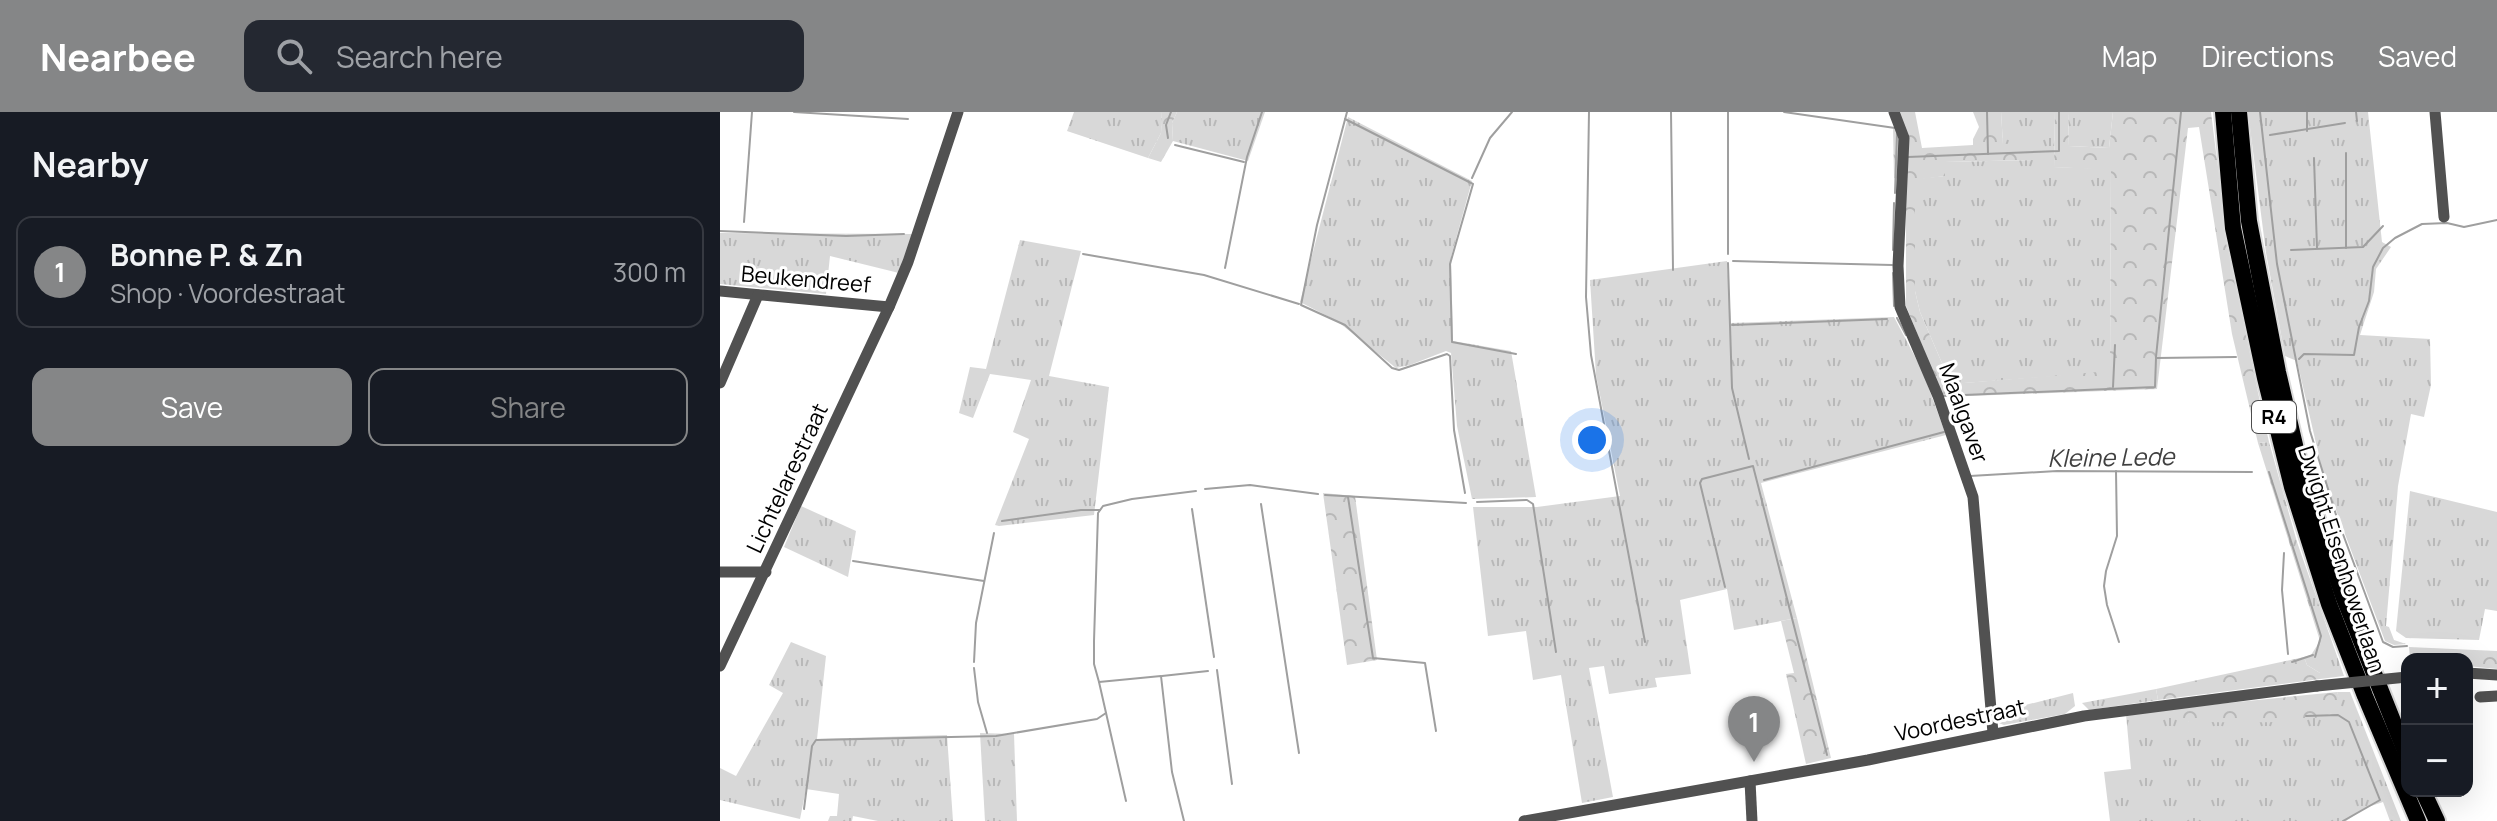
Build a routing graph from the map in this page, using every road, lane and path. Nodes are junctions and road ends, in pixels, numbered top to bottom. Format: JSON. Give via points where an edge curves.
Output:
{"nodes":[{"id":1,"x":958,"y":112,"type":"edge"},
{"id":2,"x":1894,"y":112,"type":"edge"},
{"id":3,"x":2223,"y":112,"type":"edge"},
{"id":4,"x":2239,"y":112,"type":"edge"},
{"id":5,"x":2435,"y":112,"type":"edge"},
{"id":6,"x":2444,"y":217,"type":"dead end"},
{"id":7,"x":720,"y":291,"type":"edge"},
{"id":8,"x":758,"y":295,"type":"junction"},
{"id":9,"x":889,"y":307,"type":"junction"},
{"id":10,"x":720,"y":383,"type":"edge"},
{"id":11,"x":720,"y":572,"type":"edge"},
{"id":12,"x":766,"y":572,"type":"junction"},
{"id":13,"x":720,"y":666,"type":"edge"},
{"id":14,"x":2473,"y":673,"type":"edge"},
{"id":15,"x":2497,"y":675,"type":"edge"},
{"id":16,"x":2401,"y":678,"type":"edge"},
{"id":17,"x":2497,"y":696,"type":"edge"},
{"id":18,"x":2480,"y":697,"type":"dead end"},
{"id":19,"x":1993,"y":733,"type":"junction"},
{"id":20,"x":2401,"y":741,"type":"edge"},
{"id":21,"x":1750,"y":781,"type":"junction"},
{"id":22,"x":2426,"y":798,"type":"edge"},
{"id":23,"x":2415,"y":817,"type":"edge"},
{"id":24,"x":1524,"y":821,"type":"edge"},
{"id":25,"x":1752,"y":821,"type":"edge"},
{"id":26,"x":2439,"y":821,"type":"edge"}],
"edges":[{"from":1,"to":9,"type":"street","name":"Lichtelarestraat"},
{"from":2,"to":19,"type":"street","name":"Maalgaver","via":[[1904,138],[1900,307],[1973,497]]},
{"from":3,"to":23,"type":"highway","name":"Dwight Eisenhowerlaan","number":"R4","via":[[2233,228],[2292,487],[2329,604]]},
{"from":4,"to":20,"type":"highway","name":"Dwight Eisenhowerlaan","number":"R4","via":[[2249,221],[2302,475]]},
{"from":5,"to":6,"type":"street"},
{"from":7,"to":8,"type":"street","name":"Beukendreef"},
{"from":8,"to":9,"type":"street","name":"Beukendreef"},
{"from":8,"to":10,"type":"street"},
{"from":9,"to":12,"type":"street","name":"Lichtelarestraat"},
{"from":11,"to":12,"type":"street"},
{"from":12,"to":13,"type":"street","name":"Lichtelarestraat"},
{"from":14,"to":15,"type":"street"},
{"from":16,"to":19,"type":"street","name":"Voordestraat","bridge":true,"via":[[2084,716]]},
{"from":17,"to":18,"type":"street"},
{"from":19,"to":21,"type":"street","name":"Voordestraat"},
{"from":21,"to":24,"type":"street","name":"Voordestraat"},
{"from":21,"to":25,"type":"street"},
{"from":22,"to":26,"type":"highway"}]}
